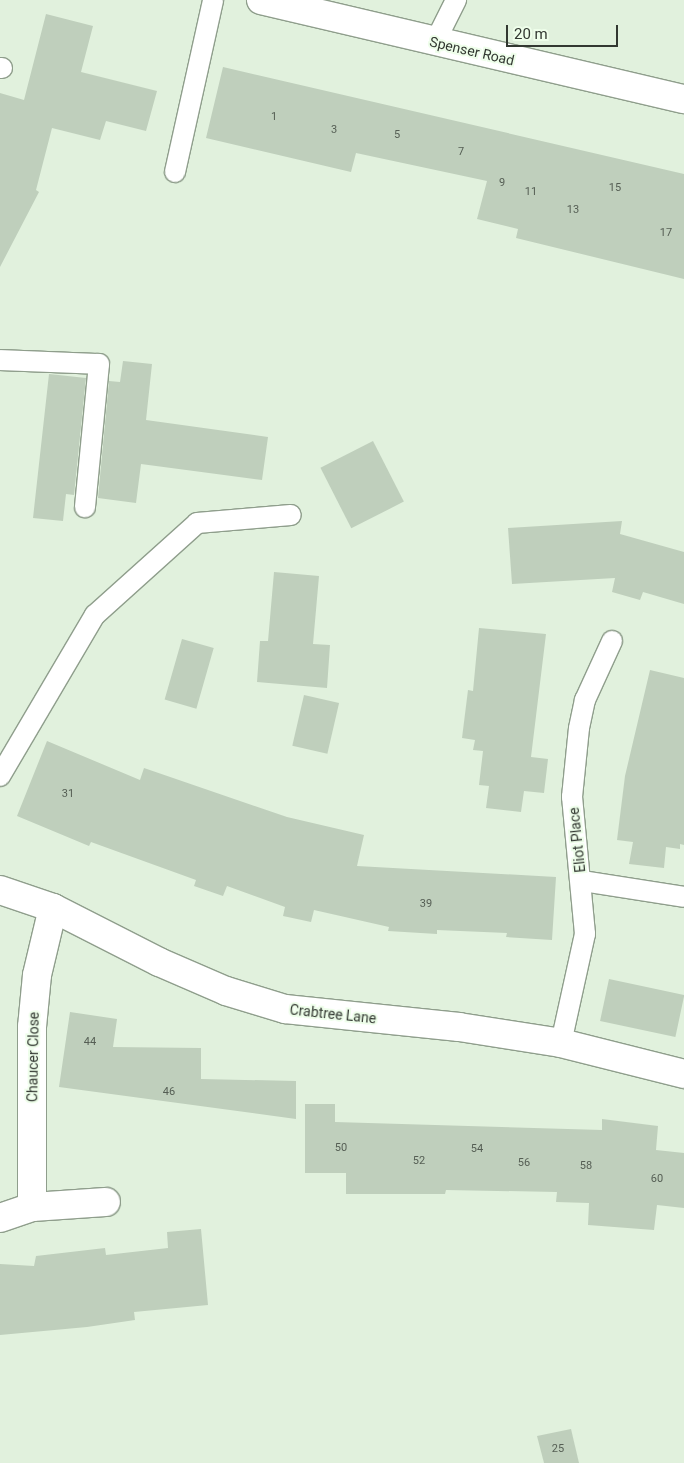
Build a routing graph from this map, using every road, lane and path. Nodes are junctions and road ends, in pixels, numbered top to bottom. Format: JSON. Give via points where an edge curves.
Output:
{"nodes":[{"id":1,"x":213,"y":0,"type":"edge"},
{"id":2,"x":261,"y":0,"type":"edge"},
{"id":3,"x":456,"y":0,"type":"edge"},
{"id":4,"x":435,"y":42,"type":"junction"},
{"id":5,"x":684,"y":99,"type":"edge"},
{"id":6,"x":175,"y":172,"type":"dead end"},
{"id":7,"x":0,"y":360,"type":"edge"},
{"id":8,"x":85,"y":507,"type":"dead end"},
{"id":9,"x":292,"y":515,"type":"dead end"},
{"id":10,"x":612,"y":641,"type":"dead end"},
{"id":11,"x":0,"y":776,"type":"edge"},
{"id":12,"x":582,"y":882,"type":"junction"},
{"id":13,"x":0,"y":890,"type":"edge"},
{"id":14,"x":684,"y":897,"type":"edge"},
{"id":15,"x":53,"y":908,"type":"junction"},
{"id":16,"x":561,"y":1043,"type":"junction"},
{"id":17,"x":684,"y":1074,"type":"edge"},
{"id":18,"x":106,"y":1202,"type":"dead end"},
{"id":19,"x":32,"y":1207,"type":"junction"},
{"id":20,"x":0,"y":1218,"type":"edge"}],
"edges":[{"from":1,"to":6,"type":"lane"},
{"from":2,"to":4,"type":"street","name":"Spenser Road"},
{"from":3,"to":4,"type":"lane"},
{"from":4,"to":5,"type":"street","name":"Spenser Road"},
{"from":7,"to":8,"type":"lane","via":[[99,364]]},
{"from":9,"to":11,"type":"lane","via":[[197,523],[95,615]]},
{"from":10,"to":12,"type":"lane","name":"Eliot Place","via":[[585,700],[579,728],[572,797]]},
{"from":12,"to":14,"type":"lane"},
{"from":12,"to":16,"type":"lane","name":"Eliot Place","via":[[585,934]]},
{"from":13,"to":15,"type":"street","name":"Crabtree Lane"},
{"from":15,"to":16,"type":"street","name":"Crabtree Lane","via":[[201,980],[285,1009],[459,1027]]},
{"from":15,"to":19,"type":"street","name":"Chaucer Close","via":[[37,975],[32,1027]]},
{"from":16,"to":17,"type":"street","name":"Crabtree Lane"},
{"from":18,"to":19,"type":"street"},
{"from":19,"to":20,"type":"street"}]}
